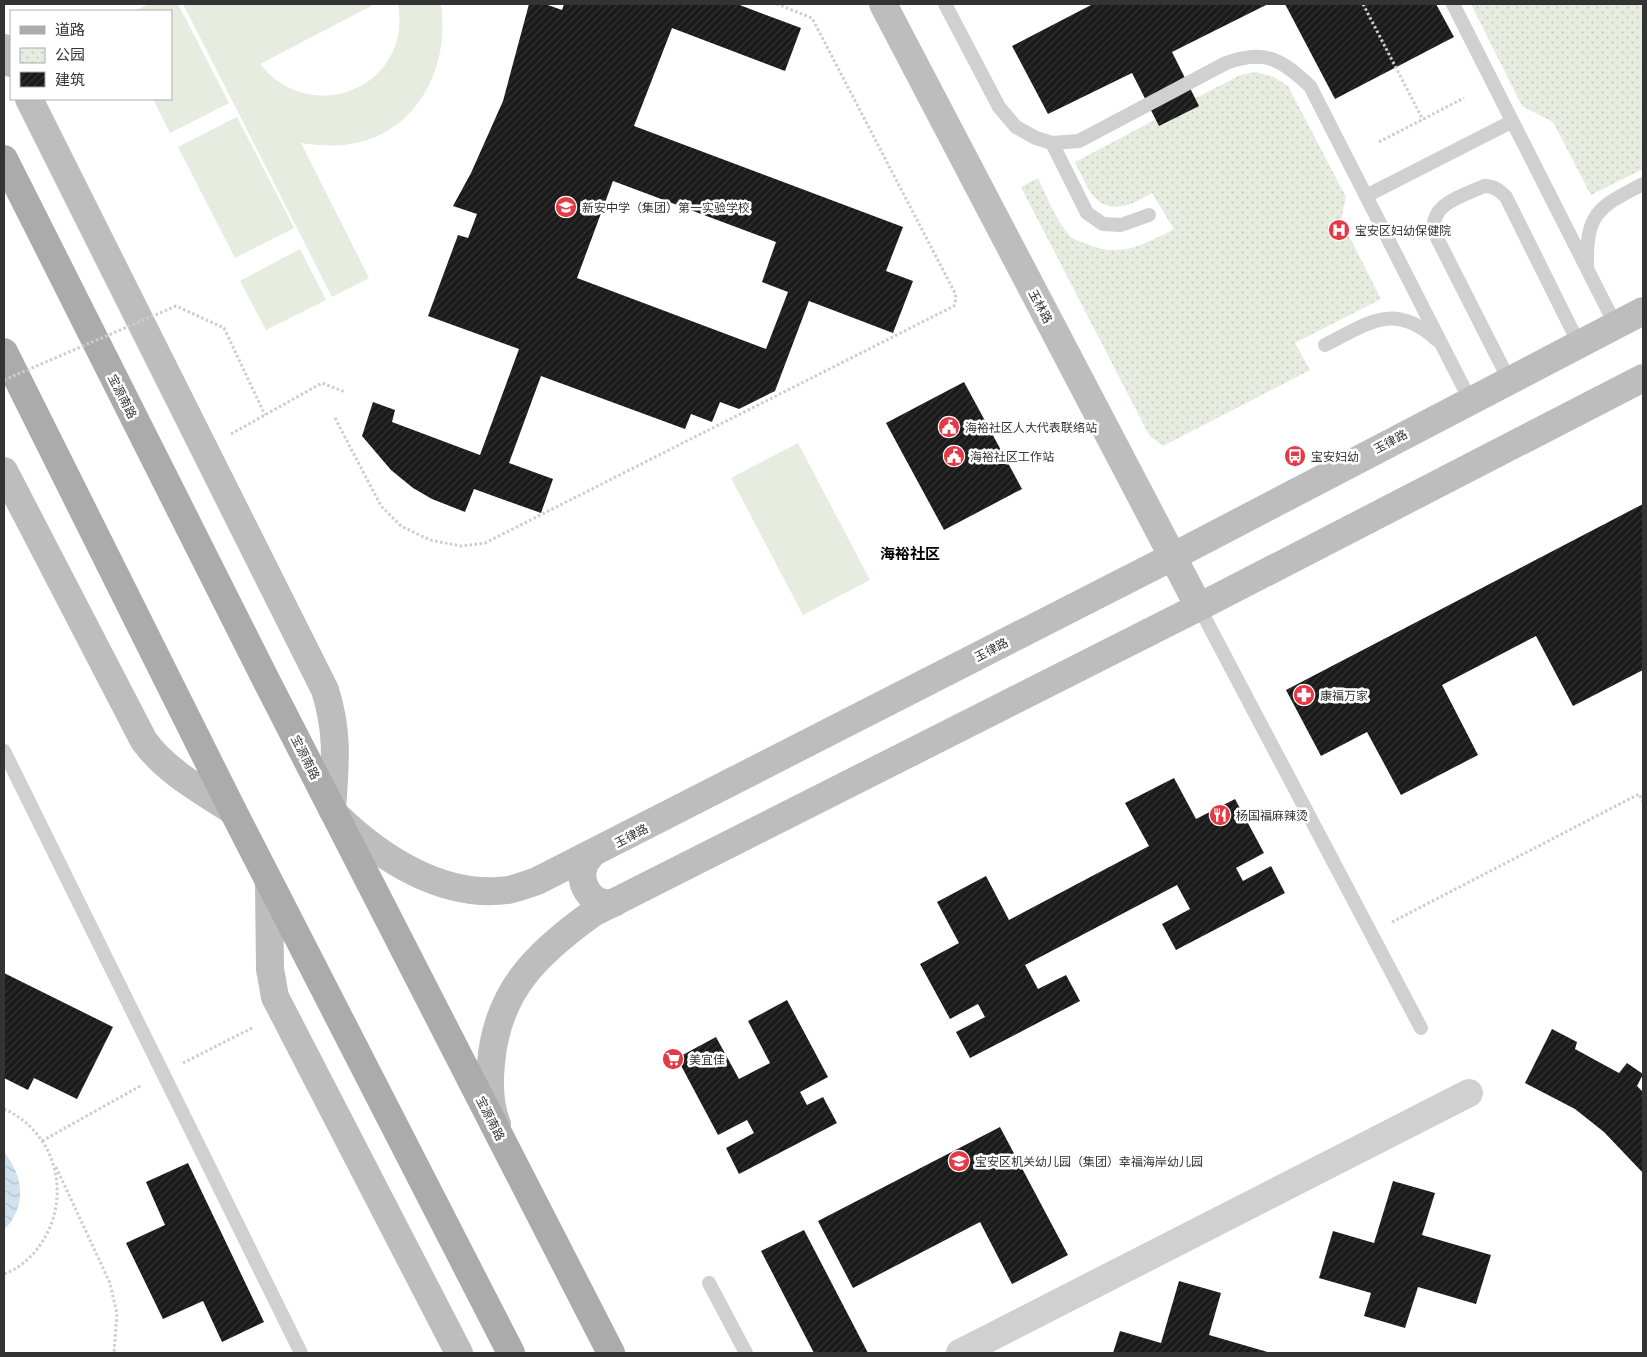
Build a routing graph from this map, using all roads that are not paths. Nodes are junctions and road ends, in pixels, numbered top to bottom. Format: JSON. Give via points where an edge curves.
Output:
{"nodes":[{"id":1,"x":883,"y":4,"type":"edge"},
{"id":2,"x":945,"y":4,"type":"edge"},
{"id":3,"x":1453,"y":4,"type":"edge"},
{"id":4,"x":4,"y":48,"type":"edge"},
{"id":5,"x":10,"y":61,"type":"edge"},
{"id":6,"x":30,"y":100,"type":"edge"},
{"id":7,"x":1511,"y":122,"type":"junction"},
{"id":8,"x":1052,"y":142,"type":"junction"},
{"id":9,"x":6,"y":166,"type":"edge"},
{"id":10,"x":1643,"y":184,"type":"edge"},
{"id":11,"x":1366,"y":196,"type":"junction"},
{"id":12,"x":1150,"y":215,"type":"dead end"},
{"id":13,"x":1586,"y":269,"type":"junction"},
{"id":14,"x":1643,"y":311,"type":"edge"},
{"id":15,"x":1616,"y":326,"type":"junction"},
{"id":16,"x":1442,"y":344,"type":"junction"},
{"id":17,"x":1579,"y":344,"type":"junction"},
{"id":18,"x":1325,"y":345,"type":"dead end"},
{"id":19,"x":4,"y":352,"type":"edge"},
{"id":20,"x":1643,"y":378,"type":"edge"},
{"id":21,"x":1508,"y":380,"type":"junction"},
{"id":22,"x":1470,"y":400,"type":"junction"},
{"id":23,"x":4,"y":471,"type":"edge"},
{"id":24,"x":1172,"y":557,"type":"junction"},
{"id":25,"x":1199,"y":607,"type":"junction"},
{"id":26,"x":4,"y":752,"type":"edge"},
{"id":27,"x":233,"y":811,"type":"junction"},
{"id":28,"x":334,"y":812,"type":"junction"},
{"id":29,"x":591,"y":855,"type":"junction"},
{"id":30,"x":269,"y":882,"type":"junction"},
{"id":31,"x":614,"y":903,"type":"junction"},
{"id":32,"x":1421,"y":1028,"type":"dead end"},
{"id":33,"x":1469,"y":1093,"type":"dead end"},
{"id":34,"x":506,"y":1146,"type":"junction"},
{"id":35,"x":709,"y":1283,"type":"dead end"},
{"id":36,"x":301,"y":1353,"type":"edge"},
{"id":37,"x":459,"y":1353,"type":"edge"},
{"id":38,"x":511,"y":1353,"type":"edge"},
{"id":39,"x":611,"y":1353,"type":"edge"},
{"id":40,"x":746,"y":1353,"type":"edge"},
{"id":41,"x":960,"y":1353,"type":"edge"}],
"edges":[{"from":1,"to":24,"type":"main road","name":"玉林路"},
{"from":2,"to":8,"type":"lane","via":[[999,107],[1016,127]]},
{"from":3,"to":7,"type":"lane"},
{"from":4,"to":5,"type":"main road"},
{"from":6,"to":28,"type":"main road","via":[[325,690],[337,746]]},
{"from":7,"to":11,"type":"lane"},
{"from":7,"to":13,"type":"lane"},
{"from":8,"to":11,"type":"lane","via":[[1079,141],[1247,55],[1269,58],[1289,66],[1310,86]]},
{"from":8,"to":12,"type":"lane","via":[[1087,213],[1103,224],[1121,225]]},
{"from":9,"to":28,"type":"main road","name":"宝源南路"},
{"from":10,"to":13,"type":"lane","via":[[1607,202],[1598,212],[1588,236]]},
{"from":11,"to":16,"type":"lane"},
{"from":13,"to":15,"type":"lane"},
{"from":14,"to":15,"type":"main road","name":"玉律路"},
{"from":15,"to":17,"type":"main road","name":"玉律路"},
{"from":16,"to":18,"type":"lane","via":[[1419,326],[1389,318],[1374,320]]},
{"from":16,"to":22,"type":"lane"},
{"from":17,"to":21,"type":"main road","name":"玉律路"},
{"from":17,"to":21,"type":"lane","via":[[1506,197],[1499,190],[1484,186],[1439,208],[1432,225],[1434,234]]},
{"from":19,"to":27,"type":"main road"},
{"from":20,"to":25,"type":"main road"},
{"from":21,"to":22,"type":"main road","name":"玉律路"},
{"from":22,"to":24,"type":"main road","name":"玉律路"},
{"from":23,"to":27,"type":"main road","via":[[144,741],[173,771]]},
{"from":24,"to":25,"type":"main road","name":"玉林路"},
{"from":24,"to":29,"type":"main road","name":"玉律路"},
{"from":25,"to":31,"type":"main road"},
{"from":25,"to":32,"type":"lane"},
{"from":26,"to":36,"type":"lane"},
{"from":27,"to":30,"type":"main road"},
{"from":28,"to":29,"type":"main road","name":"玉律路","via":[[373,848],[396,863],[422,875],[476,890],[508,890],[537,881]]},
{"from":28,"to":34,"type":"main road","name":"宝源南路"},
{"from":29,"to":31,"type":"main road","via":[[582,875],[586,891],[600,902]]},
{"from":30,"to":37,"type":"main road","via":[[270,969],[275,997]]},
{"from":30,"to":38,"type":"main road"},
{"from":31,"to":34,"type":"main road","via":[[593,913],[552,945],[516,985],[504,1006],[492,1049],[490,1092],[493,1114]]},
{"from":33,"to":41,"type":"street"},
{"from":34,"to":39,"type":"main road","name":"宝源南路"},
{"from":35,"to":40,"type":"lane"}]}
